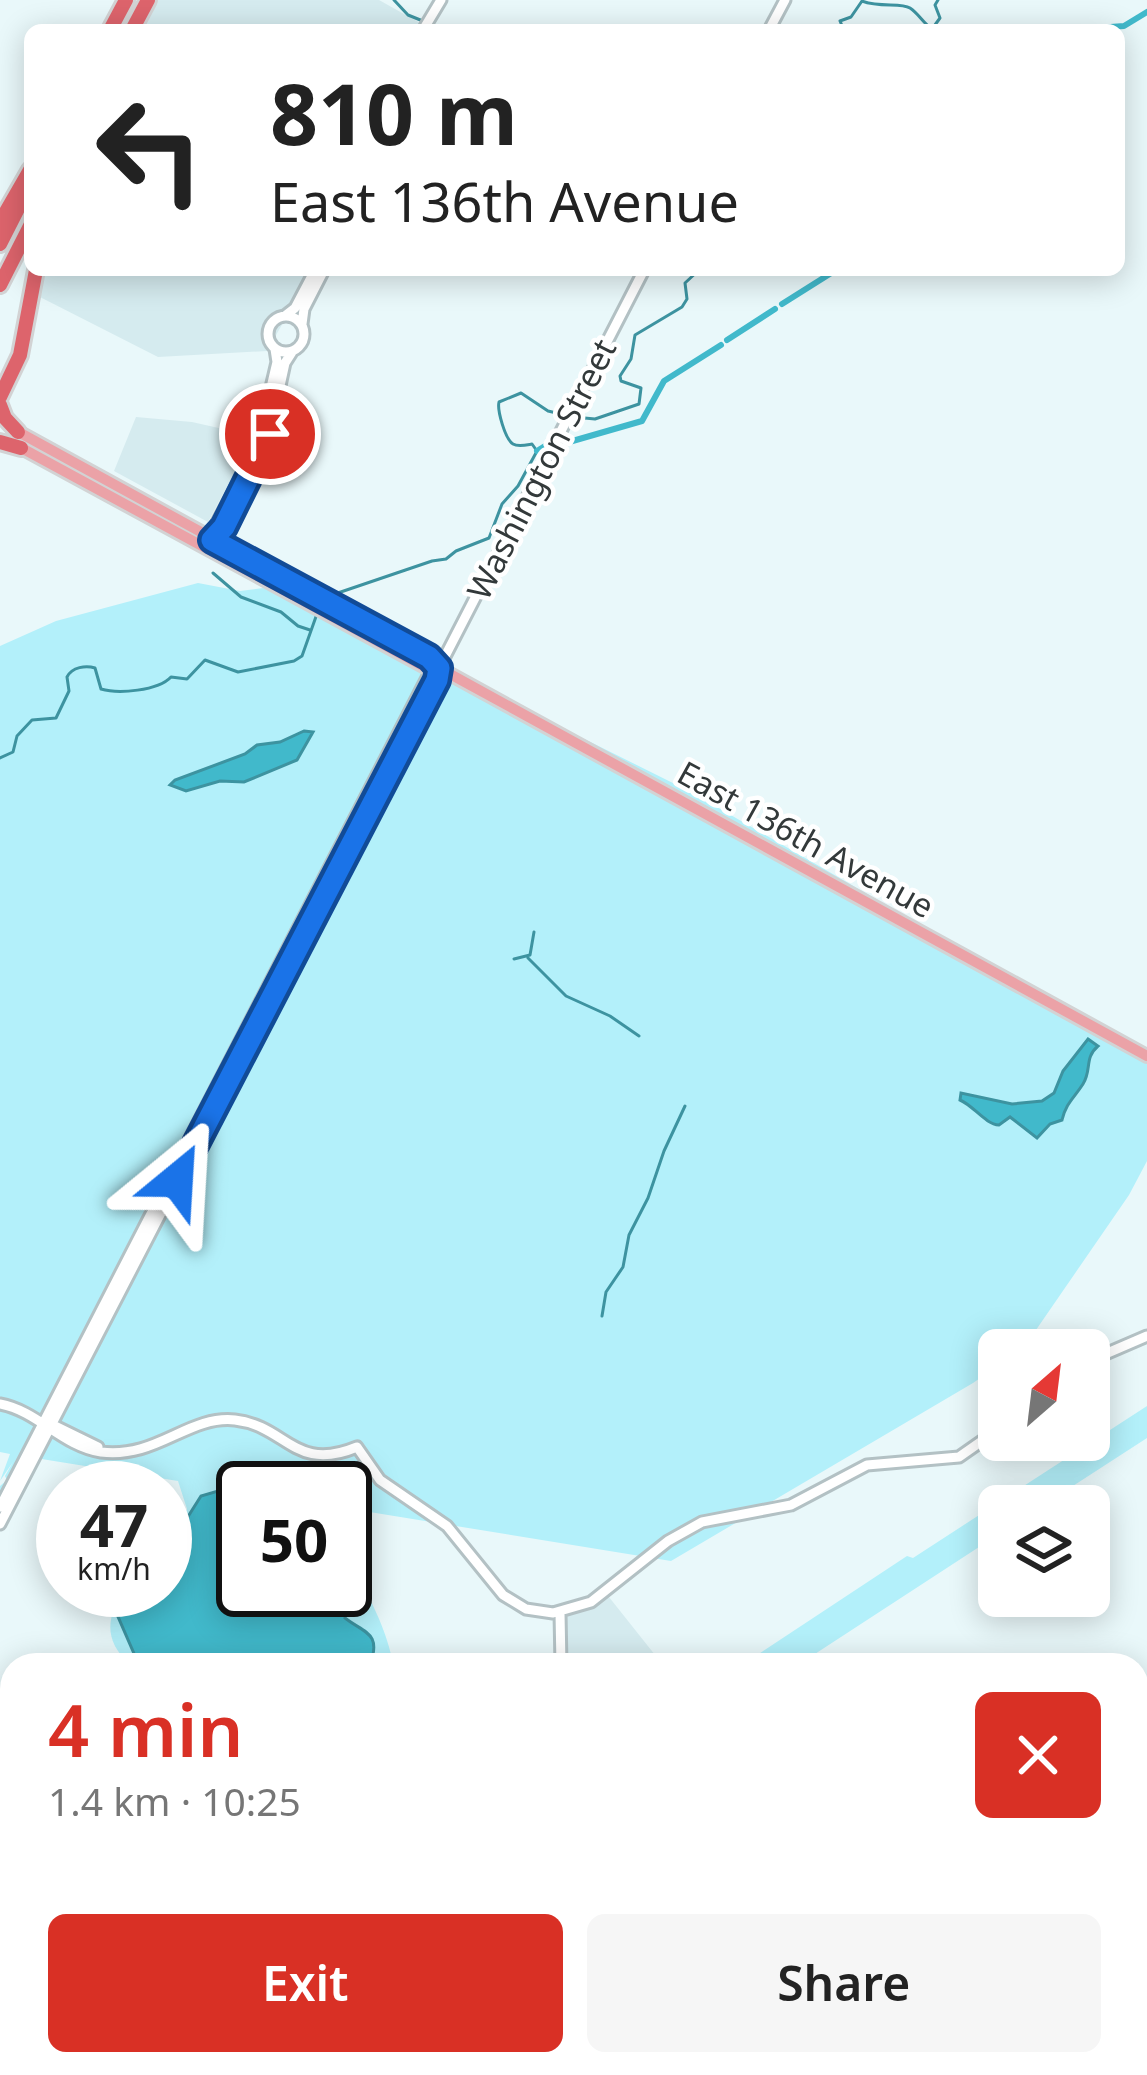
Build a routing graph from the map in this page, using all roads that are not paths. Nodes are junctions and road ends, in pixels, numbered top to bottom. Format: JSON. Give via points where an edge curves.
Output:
{"nodes":[{"id":1,"x":24,"y":180,"type":"edge"},
{"id":2,"x":24,"y":197,"type":"edge"},
{"id":3,"x":24,"y":209,"type":"edge"},
{"id":4,"x":0,"y":222,"type":"edge"},
{"id":5,"x":24,"y":227,"type":"edge"},
{"id":6,"x":24,"y":238,"type":"edge"},
{"id":7,"x":0,"y":244,"type":"edge"},
{"id":8,"x":0,"y":255,"type":"edge"},
{"id":9,"x":0,"y":273,"type":"edge"},
{"id":10,"x":35,"y":276,"type":"edge"},
{"id":11,"x":316,"y":276,"type":"edge"},
{"id":12,"x":318,"y":276,"type":"edge"},
{"id":13,"x":641,"y":276,"type":"edge"},
{"id":14,"x":0,"y":285,"type":"edge"},
{"id":15,"x":286,"y":315,"type":"junction"},
{"id":16,"x":302,"y":324,"type":"junction"},
{"id":17,"x":275,"y":349,"type":"junction"},
{"id":18,"x":292,"y":352,"type":"junction"},
{"id":19,"x":0,"y":400,"type":"edge"},
{"id":20,"x":0,"y":422,"type":"edge"},
{"id":21,"x":0,"y":440,"type":"edge"},
{"id":22,"x":20,"y":440,"type":"junction"},
{"id":23,"x":210,"y":545,"type":"junction"},
{"id":24,"x":439,"y":668,"type":"junction"},
{"id":25,"x":1147,"y":1056,"type":"edge"},
{"id":26,"x":1147,"y":1336,"type":"edge"},
{"id":27,"x":1110,"y":1352,"type":"edge"},
{"id":28,"x":0,"y":1404,"type":"edge"},
{"id":29,"x":48,"y":1425,"type":"junction"},
{"id":30,"x":978,"y":1444,"type":"edge"},
{"id":31,"x":0,"y":1507,"type":"edge"},
{"id":32,"x":0,"y":1524,"type":"edge"},
{"id":33,"x":560,"y":1613,"type":"junction"},
{"id":34,"x":561,"y":1653,"type":"edge"}],
"edges":[{"from":1,"to":4,"type":"highway"},
{"from":2,"to":7,"type":"highway"},
{"from":3,"to":8,"type":"highway"},
{"from":5,"to":9,"type":"highway"},
{"from":6,"to":14,"type":"highway"},
{"from":10,"to":19,"type":"highway","via":[[20,355]]},
{"from":11,"to":15,"type":"street"},
{"from":12,"to":16,"type":"street"},
{"from":13,"to":24,"type":"street","name":"Washington Street"},
{"from":15,"to":16,"type":"street"},
{"from":15,"to":17,"type":"street","via":[[268,328]]},
{"from":16,"to":18,"type":"street","via":[[303,342]]},
{"from":17,"to":18,"type":"street"},
{"from":17,"to":23,"type":"street","via":[[257,447]]},
{"from":18,"to":23,"type":"street","via":[[267,446]]},
{"from":19,"to":22,"type":"highway"},
{"from":20,"to":22,"type":"main road","name":"East 136th Avenue"},
{"from":21,"to":22,"type":"highway"},
{"from":22,"to":23,"type":"main road","name":"East 136th Avenue"},
{"from":23,"to":24,"type":"main road","name":"East 136th Avenue"},
{"from":24,"to":25,"type":"main road","name":"East 136th Avenue"},
{"from":24,"to":29,"type":"street","name":"Washington Street"},
{"from":26,"to":27,"type":"street"},
{"from":28,"to":29,"type":"street"},
{"from":29,"to":31,"type":"street","name":"Washington Street"},
{"from":29,"to":32,"type":"street","name":"Washington Street"},
{"from":29,"to":33,"type":"street","via":[[106,1452],[153,1448],[226,1420],[253,1425],[304,1454],[357,1447],[380,1480],[457,1535],[503,1595]]},
{"from":30,"to":33,"type":"street","via":[[959,1457],[867,1465],[791,1505],[702,1522],[591,1602]]},
{"from":33,"to":34,"type":"street"}]}
